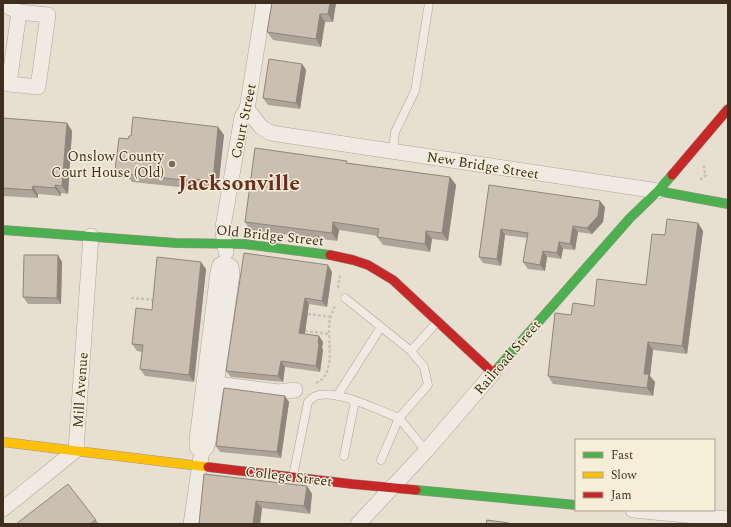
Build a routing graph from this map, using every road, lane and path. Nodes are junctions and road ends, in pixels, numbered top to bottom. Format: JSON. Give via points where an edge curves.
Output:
{"nodes":[{"id":1,"x":264,"y":3,"type":"edge"},
{"id":2,"x":429,"y":3,"type":"edge"},
{"id":3,"x":3,"y":4,"type":"edge"},
{"id":4,"x":19,"y":12,"type":"junction"},
{"id":5,"x":248,"y":109,"type":"junction"},
{"id":6,"x":728,"y":109,"type":"edge"},
{"id":7,"x":393,"y":151,"type":"junction"},
{"id":8,"x":658,"y":192,"type":"junction"},
{"id":9,"x":728,"y":204,"type":"edge"},
{"id":10,"x":3,"y":230,"type":"edge"},
{"id":11,"x":91,"y":236,"type":"junction"},
{"id":12,"x":225,"y":242,"type":"junction"},
{"id":13,"x":341,"y":270,"type":"dead end"},
{"id":14,"x":341,"y":297,"type":"joint"},
{"id":15,"x":131,"y":298,"type":"dead end"},
{"id":16,"x":156,"y":300,"type":"edge"},
{"id":17,"x":336,"y":303,"type":"dead end"},
{"id":18,"x":308,"y":314,"type":"dead end"},
{"id":19,"x":331,"y":317,"type":"junction"},
{"id":20,"x":438,"y":321,"type":"junction"},
{"id":21,"x":381,"y":327,"type":"junction"},
{"id":22,"x":305,"y":331,"type":"dead end"},
{"id":23,"x":329,"y":334,"type":"junction"},
{"id":24,"x":411,"y":351,"type":"junction"},
{"id":25,"x":493,"y":373,"type":"junction"},
{"id":26,"x":294,"y":390,"type":"joint"},
{"id":27,"x":211,"y":392,"type":"junction"},
{"id":28,"x":337,"y":396,"type":"junction"},
{"id":29,"x":355,"y":401,"type":"junction"},
{"id":30,"x":399,"y":418,"type":"junction"},
{"id":31,"x":3,"y":442,"type":"edge"},
{"id":32,"x":76,"y":450,"type":"junction"},
{"id":33,"x":426,"y":451,"type":"junction"},
{"id":34,"x":344,"y":456,"type":"dead end"},
{"id":35,"x":201,"y":458,"type":"junction"},
{"id":36,"x":381,"y":460,"type":"dead end"},
{"id":37,"x":293,"y":476,"type":"junction"},
{"id":38,"x":392,"y":488,"type":"junction"},
{"id":39,"x":575,"y":505,"type":"edge"},
{"id":40,"x":3,"y":509,"type":"edge"},
{"id":41,"x":644,"y":511,"type":"edge"},
{"id":42,"x":728,"y":519,"type":"edge"},
{"id":43,"x":191,"y":524,"type":"edge"},
{"id":44,"x":358,"y":524,"type":"edge"}],
"edges":[{"from":1,"to":5,"type":"street","name":"Court Street"},
{"from":2,"to":7,"type":"lane","via":[[415,91],[395,132]]},
{"from":3,"to":4,"type":"street"},
{"from":4,"to":4,"type":"street","via":[[9,84],[38,87],[48,15]]},
{"from":5,"to":7,"type":"street","name":"New Bridge Street","via":[[261,126],[272,133]]},
{"from":5,"to":12,"type":"street","name":"Court Street","via":[[242,117],[223,227]]},
{"from":6,"to":8,"type":"main road","name":"Railroad Street"},
{"from":7,"to":8,"type":"street","name":"New Bridge Street"},
{"from":8,"to":9,"type":"main road","name":"New Bridge Street"},
{"from":8,"to":25,"type":"main road","name":"Railroad Street","via":[[630,218]]},
{"from":10,"to":11,"type":"main road","name":"Old Bridge Street"},
{"from":11,"to":12,"type":"main road","name":"Old Bridge Street","via":[[176,243]]},
{"from":11,"to":32,"type":"street","name":"Mill Avenue"},
{"from":12,"to":20,"type":"main road","name":"Old Bridge Street","via":[[335,256],[368,265],[393,280]]},
{"from":12,"to":27,"type":"street","name":"Court Street","via":[[225,263],[218,269],[221,301]]},
{"from":13,"to":14,"type":"path"},
{"from":14,"to":21,"type":"lane"},
{"from":15,"to":16,"type":"path"},
{"from":17,"to":19,"type":"path"},
{"from":18,"to":19,"type":"path"},
{"from":19,"to":23,"type":"path"},
{"from":20,"to":24,"type":"lane"},
{"from":20,"to":25,"type":"main road","name":"Old Bridge Street"},
{"from":21,"to":24,"type":"lane"},
{"from":21,"to":28,"type":"lane"},
{"from":22,"to":23,"type":"path"},
{"from":23,"to":26,"type":"path","via":[[330,352],[326,376],[320,381]]},
{"from":24,"to":30,"type":"lane","via":[[424,367],[428,385]]},
{"from":25,"to":33,"type":"street","name":"Railroad Street"},
{"from":26,"to":27,"type":"street"},
{"from":27,"to":35,"type":"street","name":"Court Street","via":[[197,440]]},
{"from":28,"to":29,"type":"lane"},
{"from":28,"to":37,"type":"lane","via":[[317,395],[308,402]]},
{"from":29,"to":30,"type":"lane"},
{"from":29,"to":34,"type":"lane"},
{"from":30,"to":33,"type":"lane"},
{"from":30,"to":36,"type":"lane"},
{"from":31,"to":32,"type":"main road","name":"College Street"},
{"from":32,"to":35,"type":"main road","name":"College Street"},
{"from":32,"to":40,"type":"street"},
{"from":33,"to":38,"type":"street","name":"Railroad Street"},
{"from":35,"to":37,"type":"main road","name":"College Street"},
{"from":35,"to":43,"type":"street","name":"Court Street"},
{"from":37,"to":38,"type":"main road","name":"College Street"},
{"from":38,"to":39,"type":"main road","name":"College Street"},
{"from":38,"to":44,"type":"street","name":"Railroad Street"},
{"from":41,"to":42,"type":"street"}]}
